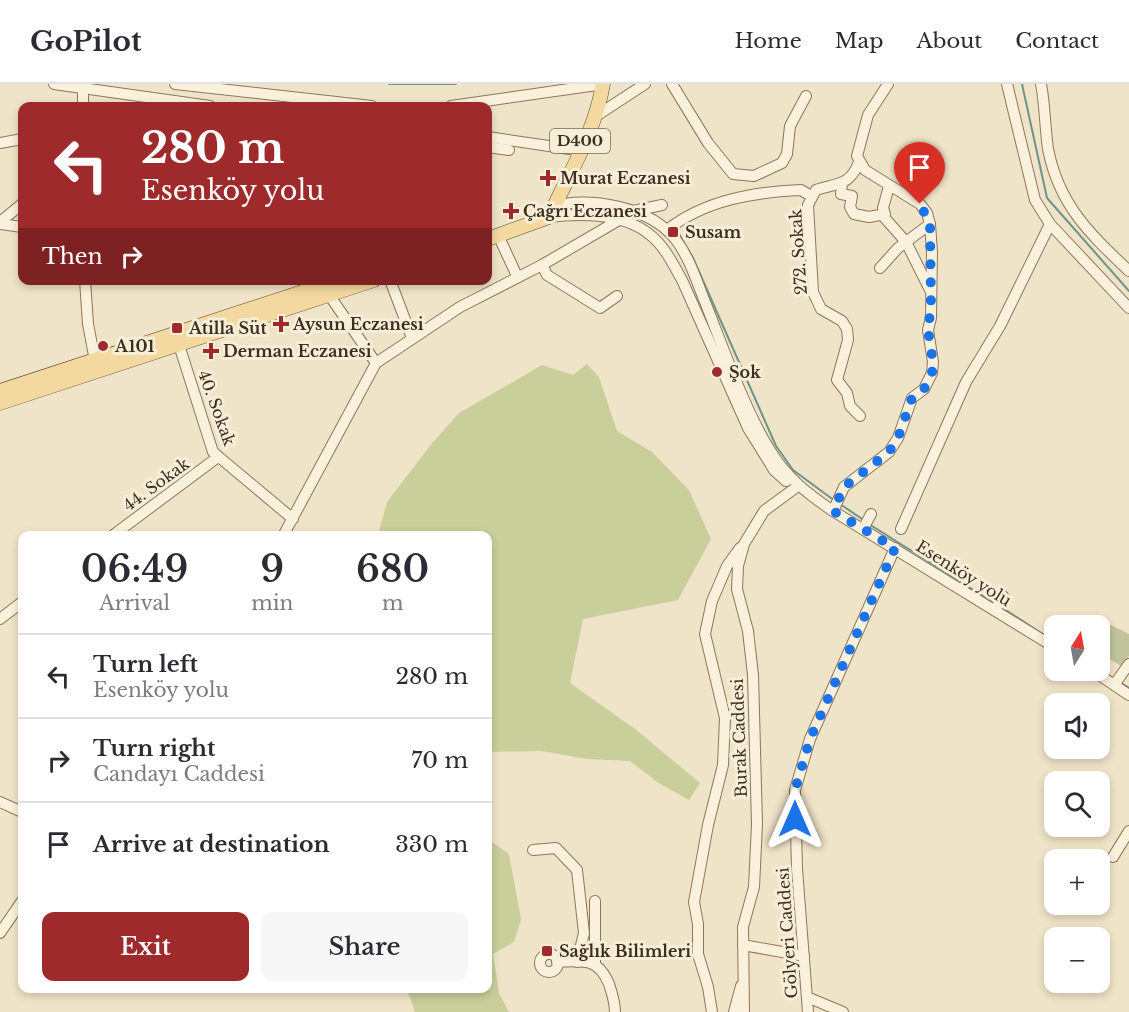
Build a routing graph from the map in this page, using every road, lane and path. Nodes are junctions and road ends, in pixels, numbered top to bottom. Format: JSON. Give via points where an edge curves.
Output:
{"nodes":[{"id":1,"x":54,"y":84,"type":"edge"},
{"id":2,"x":176,"y":84,"type":"edge"},
{"id":3,"x":597,"y":84,"type":"edge"},
{"id":4,"x":603,"y":84,"type":"edge"},
{"id":5,"x":645,"y":84,"type":"edge"},
{"id":6,"x":672,"y":84,"type":"edge"},
{"id":7,"x":888,"y":84,"type":"edge"},
{"id":8,"x":1007,"y":84,"type":"edge"},
{"id":9,"x":1041,"y":84,"type":"edge"},
{"id":10,"x":83,"y":87,"type":"edge"},
{"id":11,"x":806,"y":96,"type":"dead end"},
{"id":12,"x":165,"y":102,"type":"edge"},
{"id":13,"x":336,"y":102,"type":"edge"},
{"id":14,"x":478,"y":102,"type":"edge"},
{"id":15,"x":596,"y":116,"type":"junction"},
{"id":16,"x":492,"y":138,"type":"edge"},
{"id":17,"x":18,"y":140,"type":"edge"},
{"id":18,"x":0,"y":142,"type":"edge"},
{"id":19,"x":492,"y":148,"type":"edge"},
{"id":20,"x":509,"y":150,"type":"dead end"},
{"id":21,"x":576,"y":150,"type":"junction"},
{"id":22,"x":859,"y":162,"type":"junction"},
{"id":23,"x":842,"y":183,"type":"junction"},
{"id":24,"x":889,"y":186,"type":"junction"},
{"id":25,"x":811,"y":196,"type":"junction"},
{"id":26,"x":662,"y":205,"type":"dead end"},
{"id":27,"x":18,"y":207,"type":"edge"},
{"id":28,"x":553,"y":208,"type":"junction"},
{"id":29,"x":633,"y":212,"type":"junction"},
{"id":30,"x":883,"y":216,"type":"junction"},
{"id":31,"x":619,"y":220,"type":"junction"},
{"id":32,"x":0,"y":223,"type":"edge"},
{"id":33,"x":930,"y":224,"type":"junction"},
{"id":34,"x":1050,"y":224,"type":"junction"},
{"id":35,"x":18,"y":226,"type":"edge"},
{"id":36,"x":667,"y":230,"type":"junction"},
{"id":37,"x":492,"y":235,"type":"edge"},
{"id":38,"x":492,"y":237,"type":"edge"},
{"id":39,"x":906,"y":242,"type":"junction"},
{"id":40,"x":542,"y":265,"type":"junction"},
{"id":41,"x":880,"y":268,"type":"dead end"},
{"id":42,"x":1129,"y":271,"type":"edge"},
{"id":43,"x":517,"y":276,"type":"junction"},
{"id":44,"x":85,"y":285,"type":"edge"},
{"id":45,"x":392,"y":285,"type":"edge"},
{"id":46,"x":324,"y":287,"type":"edge"},
{"id":47,"x":931,"y":290,"type":"junction"},
{"id":48,"x":617,"y":296,"type":"dead end"},
{"id":49,"x":1129,"y":308,"type":"edge"},
{"id":50,"x":412,"y":338,"type":"junction"},
{"id":51,"x":179,"y":345,"type":"junction"},
{"id":52,"x":376,"y":363,"type":"junction"},
{"id":53,"x":96,"y":366,"type":"junction"},
{"id":54,"x":0,"y":391,"type":"edge"},
{"id":55,"x":0,"y":403,"type":"edge"},
{"id":56,"x":860,"y":416,"type":"dead end"},
{"id":57,"x":218,"y":457,"type":"junction"},
{"id":58,"x":798,"y":486,"type":"junction"},
{"id":59,"x":836,"y":505,"type":"junction"},
{"id":60,"x":293,"y":519,"type":"junction"},
{"id":61,"x":901,"y":529,"type":"dead end"},
{"id":62,"x":119,"y":531,"type":"edge"},
{"id":63,"x":286,"y":531,"type":"edge"},
{"id":64,"x":744,"y":544,"type":"junction"},
{"id":65,"x":895,"y":548,"type":"junction"},
{"id":66,"x":18,"y":605,"type":"edge"},
{"id":67,"x":0,"y":619,"type":"edge"},
{"id":68,"x":1044,"y":639,"type":"edge"},
{"id":69,"x":1129,"y":664,"type":"edge"},
{"id":70,"x":1110,"y":679,"type":"edge"},
{"id":71,"x":1116,"y":682,"type":"junction"},
{"id":72,"x":1129,"y":695,"type":"edge"},
{"id":73,"x":0,"y":802,"type":"edge"},
{"id":74,"x":18,"y":810,"type":"edge"},
{"id":75,"x":1129,"y":831,"type":"edge"},
{"id":76,"x":533,"y":850,"type":"dead end"},
{"id":77,"x":1113,"y":857,"type":"dead end"},
{"id":78,"x":595,"y":901,"type":"dead end"},
{"id":79,"x":18,"y":907,"type":"edge"},
{"id":80,"x":0,"y":933,"type":"edge"},
{"id":81,"x":743,"y":945,"type":"junction"},
{"id":82,"x":804,"y":956,"type":"junction"},
{"id":83,"x":557,"y":962,"type":"dead end"},
{"id":84,"x":576,"y":962,"type":"junction"},
{"id":85,"x":595,"y":964,"type":"junction"},
{"id":86,"x":742,"y":982,"type":"junction"},
{"id":87,"x":807,"y":997,"type":"junction"},
{"id":88,"x":615,"y":1012,"type":"edge"},
{"id":89,"x":712,"y":1012,"type":"edge"},
{"id":90,"x":734,"y":1012,"type":"edge"},
{"id":91,"x":744,"y":1012,"type":"edge"},
{"id":92,"x":808,"y":1012,"type":"edge"},
{"id":93,"x":843,"y":1012,"type":"edge"}],
"edges":[{"from":1,"to":10,"type":"street"},
{"from":2,"to":13,"type":"street"},
{"from":3,"to":14,"type":"street"},
{"from":3,"to":21,"type":"main road","number":"D400","via":[[588,124]]},
{"from":4,"to":15,"type":"main road","number":"D400"},
{"from":5,"to":15,"type":"street"},
{"from":6,"to":11,"type":"street","via":[[708,143],[733,174],[754,176],[782,164],[790,126]]},
{"from":7,"to":22,"type":"street","via":[[868,115],[858,146]]},
{"from":8,"to":34,"type":"street","via":[[1029,182]]},
{"from":9,"to":42,"type":"street","via":[[1048,147],[1063,199]]},
{"from":10,"to":12,"type":"street"},
{"from":15,"to":28,"type":"main road","number":"D400"},
{"from":16,"to":21,"type":"street"},
{"from":17,"to":18,"type":"street"},
{"from":19,"to":20,"type":"street"},
{"from":21,"to":28,"type":"main road","number":"D400"},
{"from":22,"to":23,"type":"street","via":[[853,176]]},
{"from":22,"to":24,"type":"street"},
{"from":23,"to":25,"type":"street","name":"272. Sokak","via":[[816,190]]},
{"from":23,"to":30,"type":"street","via":[[841,194],[852,196],[850,207],[854,214]]},
{"from":24,"to":30,"type":"street"},
{"from":24,"to":33,"type":"street","via":[[920,204]]},
{"from":25,"to":36,"type":"street","via":[[801,190],[738,196],[689,216]]},
{"from":25,"to":56,"type":"street","name":"272. Sokak","via":[[808,205],[813,292],[821,309],[842,321],[847,329],[848,340],[837,380],[847,393],[850,406]]},
{"from":26,"to":29,"type":"street"},
{"from":27,"to":32,"type":"street"},
{"from":28,"to":29,"type":"street","via":[[567,201]]},
{"from":28,"to":31,"type":"street"},
{"from":28,"to":37,"type":"main road"},
{"from":29,"to":36,"type":"street"},
{"from":30,"to":39,"type":"street"},
{"from":31,"to":40,"type":"street"},
{"from":31,"to":58,"type":"street","via":[[650,234],[669,256],[762,454],[785,480]]},
{"from":32,"to":35,"type":"street"},
{"from":33,"to":39,"type":"street"},
{"from":33,"to":47,"type":"street"},
{"from":34,"to":49,"type":"street"},
{"from":34,"to":61,"type":"street","via":[[1000,326],[966,382]]},
{"from":36,"to":58,"type":"street","via":[[678,242],[695,278],[770,451]]},
{"from":38,"to":43,"type":"street"},
{"from":39,"to":41,"type":"street"},
{"from":39,"to":47,"type":"street"},
{"from":40,"to":43,"type":"street"},
{"from":40,"to":48,"type":"street","via":[[547,275],[600,308]]},
{"from":43,"to":50,"type":"street"},
{"from":44,"to":53,"type":"street"},
{"from":45,"to":50,"type":"street"},
{"from":46,"to":51,"type":"main road"},
{"from":46,"to":52,"type":"street"},
{"from":46,"to":53,"type":"main road"},
{"from":47,"to":59,"type":"street","via":[[928,330],[932,373],[924,389],[912,398],[889,452],[852,479]]},
{"from":50,"to":52,"type":"street"},
{"from":51,"to":53,"type":"main road"},
{"from":51,"to":57,"type":"street","name":"40. Sokak","via":[[213,453]]},
{"from":52,"to":60,"type":"street"},
{"from":53,"to":54,"type":"main road"},
{"from":53,"to":55,"type":"main road"},
{"from":57,"to":60,"type":"street","name":"40. Sokak"},
{"from":57,"to":62,"type":"street","name":"44. Sokak"},
{"from":58,"to":59,"type":"street","name":"Esenköy yolu"},
{"from":58,"to":64,"type":"street","name":"Burak Caddesi","via":[[764,511]]},
{"from":59,"to":65,"type":"street","name":"Esenköy yolu","via":[[867,522]]},
{"from":60,"to":63,"type":"street"},
{"from":64,"to":81,"type":"street","name":"Burak Caddesi","via":[[737,589],[753,675],[757,824],[754,887],[743,927]]},
{"from":64,"to":89,"type":"street","via":[[727,566],[705,634],[725,718],[723,765],[694,902],[698,954]]},
{"from":65,"to":68,"type":"street","name":"Esenköy yolu","via":[[999,604]]},
{"from":65,"to":82,"type":"street","name":"Gölyeri Caddesi","via":[[799,768],[795,819]]},
{"from":66,"to":67,"type":"street"},
{"from":69,"to":71,"type":"street"},
{"from":70,"to":71,"type":"street"},
{"from":71,"to":72,"type":"street"},
{"from":73,"to":74,"type":"street"},
{"from":75,"to":77,"type":"street"},
{"from":76,"to":84,"type":"street","via":[[556,848],[566,854],[577,870],[584,933]]},
{"from":78,"to":85,"type":"street"},
{"from":79,"to":80,"type":"street"},
{"from":81,"to":82,"type":"street"},
{"from":81,"to":86,"type":"street","name":"Burak Caddesi"},
{"from":82,"to":87,"type":"street","name":"Gölyeri Caddesi"},
{"from":83,"to":84,"type":"street"},
{"from":84,"to":85,"type":"street"},
{"from":85,"to":88,"type":"street","via":[[603,970]]},
{"from":86,"to":90,"type":"street"},
{"from":86,"to":91,"type":"street","name":"Burak Caddesi"},
{"from":87,"to":92,"type":"street","name":"Gölyeri Caddesi"},
{"from":87,"to":93,"type":"street"}]}
